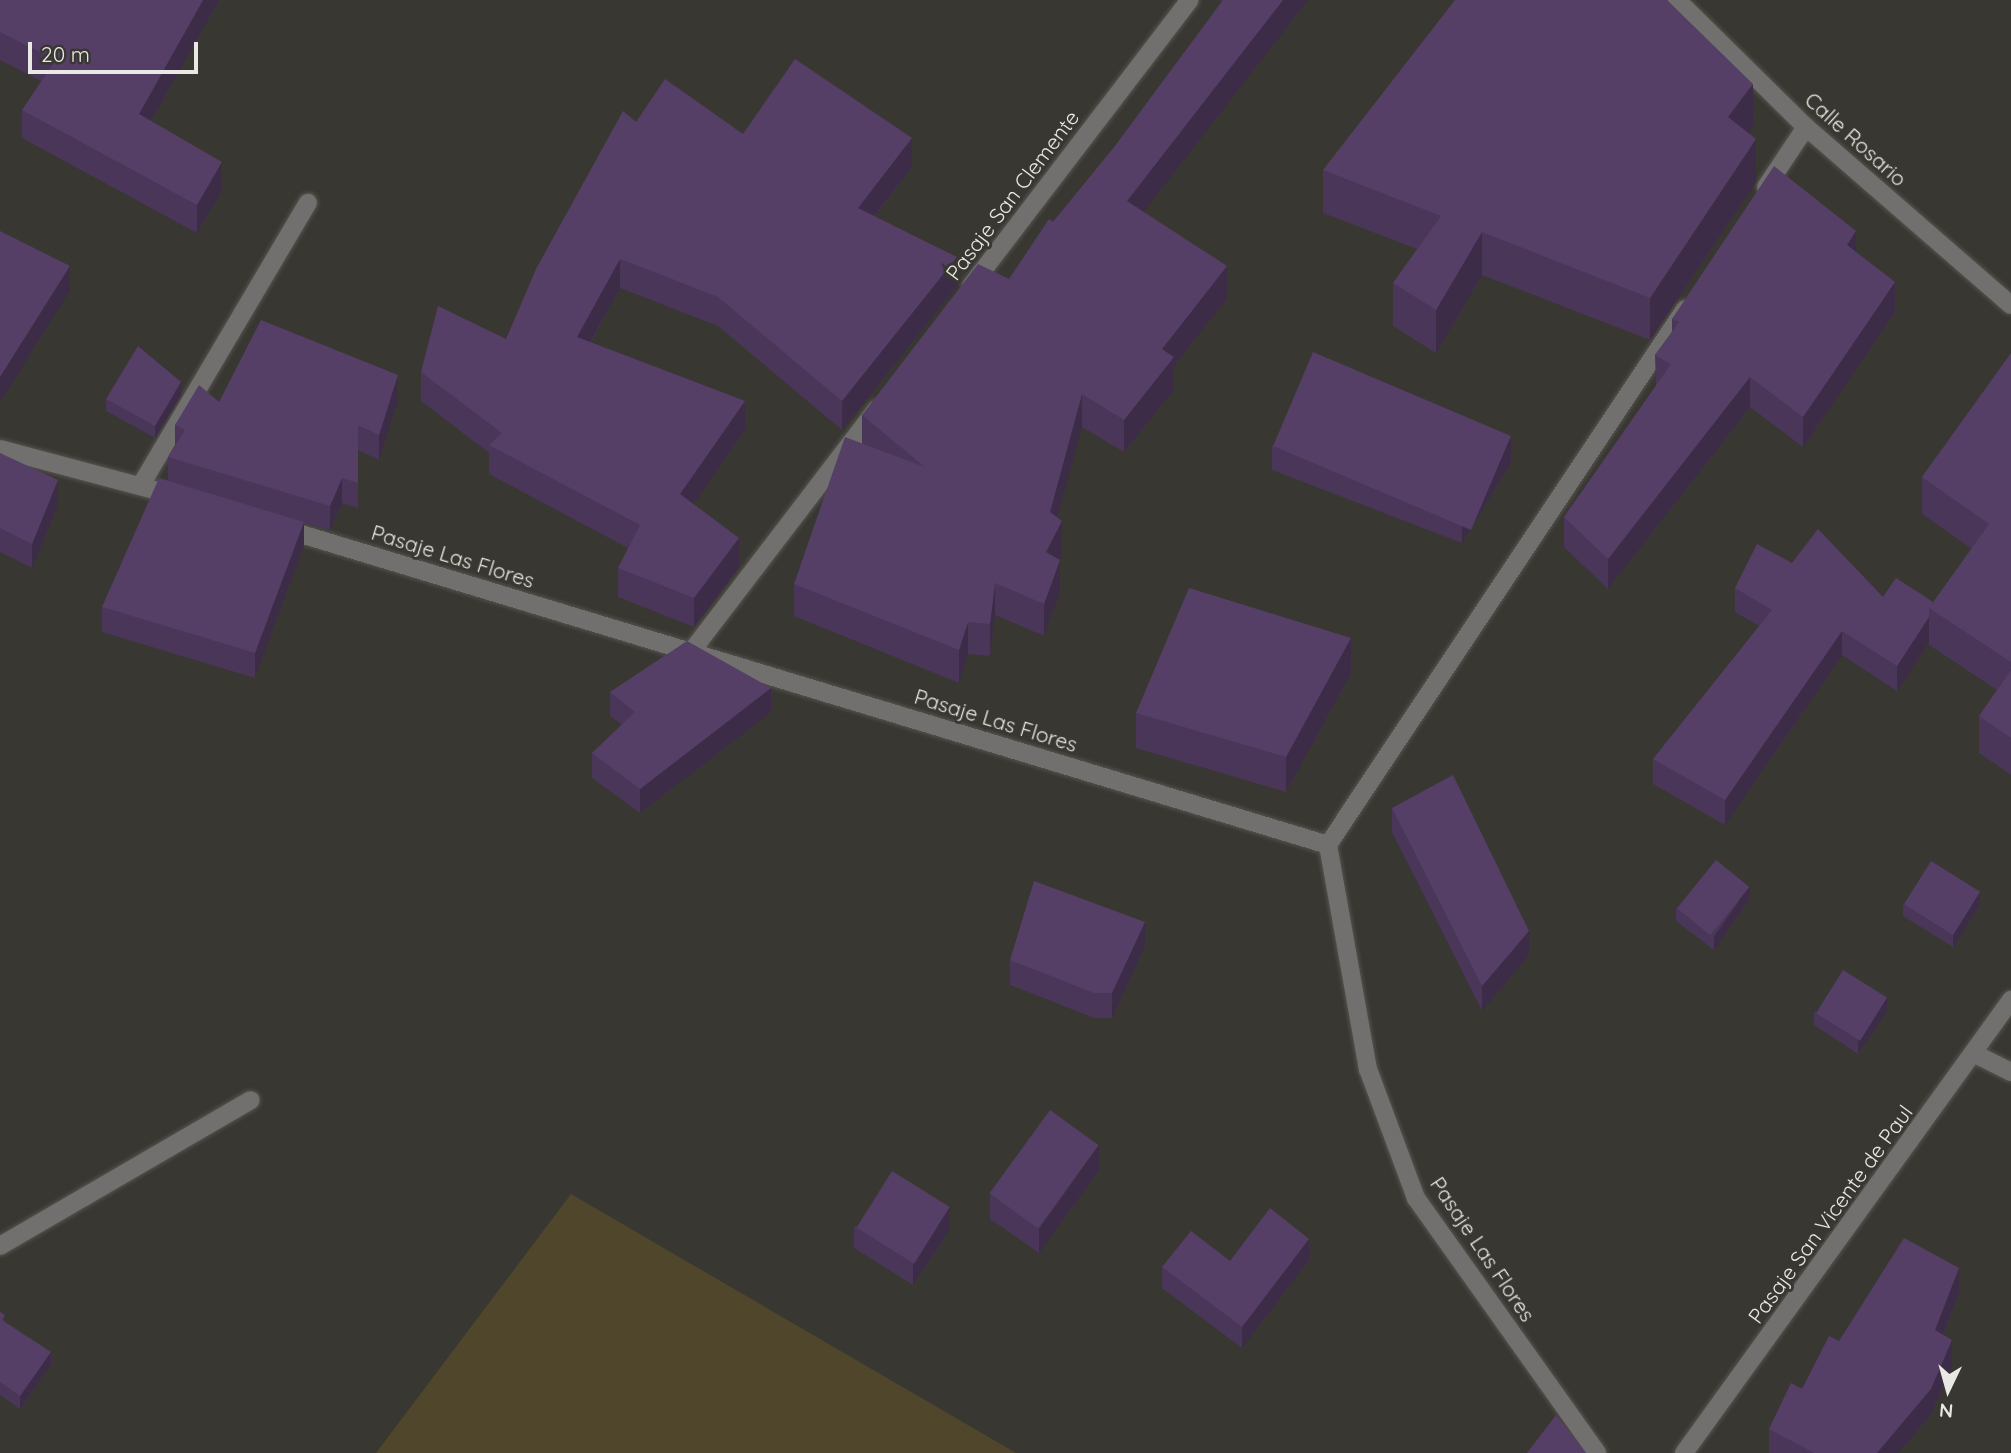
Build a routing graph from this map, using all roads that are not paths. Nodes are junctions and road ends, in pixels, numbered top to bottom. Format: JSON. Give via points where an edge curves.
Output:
{"nodes":[{"id":1,"x":1190,"y":0,"type":"edge"},
{"id":2,"x":1677,"y":0,"type":"edge"},
{"id":3,"x":1806,"y":127,"type":"junction"},
{"id":4,"x":308,"y":203,"type":"dead end"},
{"id":5,"x":1752,"y":208,"type":"edge"},
{"id":6,"x":1698,"y":289,"type":"edge"},
{"id":7,"x":961,"y":298,"type":"edge"},
{"id":8,"x":2011,"y":305,"type":"edge"},
{"id":9,"x":886,"y":398,"type":"edge"},
{"id":10,"x":0,"y":449,"type":"edge"},
{"id":11,"x":141,"y":485,"type":"junction"},
{"id":12,"x":194,"y":501,"type":"edge"},
{"id":13,"x":259,"y":521,"type":"edge"},
{"id":14,"x":691,"y":652,"type":"junction"},
{"id":15,"x":1328,"y":845,"type":"junction"},
{"id":16,"x":2011,"y":1000,"type":"edge"},
{"id":17,"x":1975,"y":1054,"type":"junction"},
{"id":18,"x":2011,"y":1072,"type":"edge"},
{"id":19,"x":251,"y":1100,"type":"dead end"},
{"id":20,"x":0,"y":1246,"type":"edge"},
{"id":21,"x":1597,"y":1453,"type":"edge"},
{"id":22,"x":1684,"y":1453,"type":"edge"}],
"edges":[{"from":1,"to":7,"type":"street","name":"Pasaje San Clemente"},
{"from":2,"to":3,"type":"street","name":"Calle Rosario"},
{"from":3,"to":5,"type":"street"},
{"from":3,"to":8,"type":"street","name":"Calle Rosario"},
{"from":4,"to":11,"type":"street"},
{"from":6,"to":15,"type":"street"},
{"from":9,"to":14,"type":"street"},
{"from":10,"to":11,"type":"street"},
{"from":11,"to":12,"type":"street"},
{"from":13,"to":14,"type":"street","name":"Pasaje Las Flores"},
{"from":14,"to":15,"type":"street","name":"Pasaje Las Flores"},
{"from":15,"to":21,"type":"street","name":"Pasaje Las Flores","via":[[1368,1069],[1416,1198]]},
{"from":16,"to":17,"type":"street","name":"Pasaje San Vicente de Paul"},
{"from":17,"to":18,"type":"street"},
{"from":17,"to":22,"type":"street","name":"Pasaje San Vicente de Paul"},
{"from":19,"to":20,"type":"street"}]}
